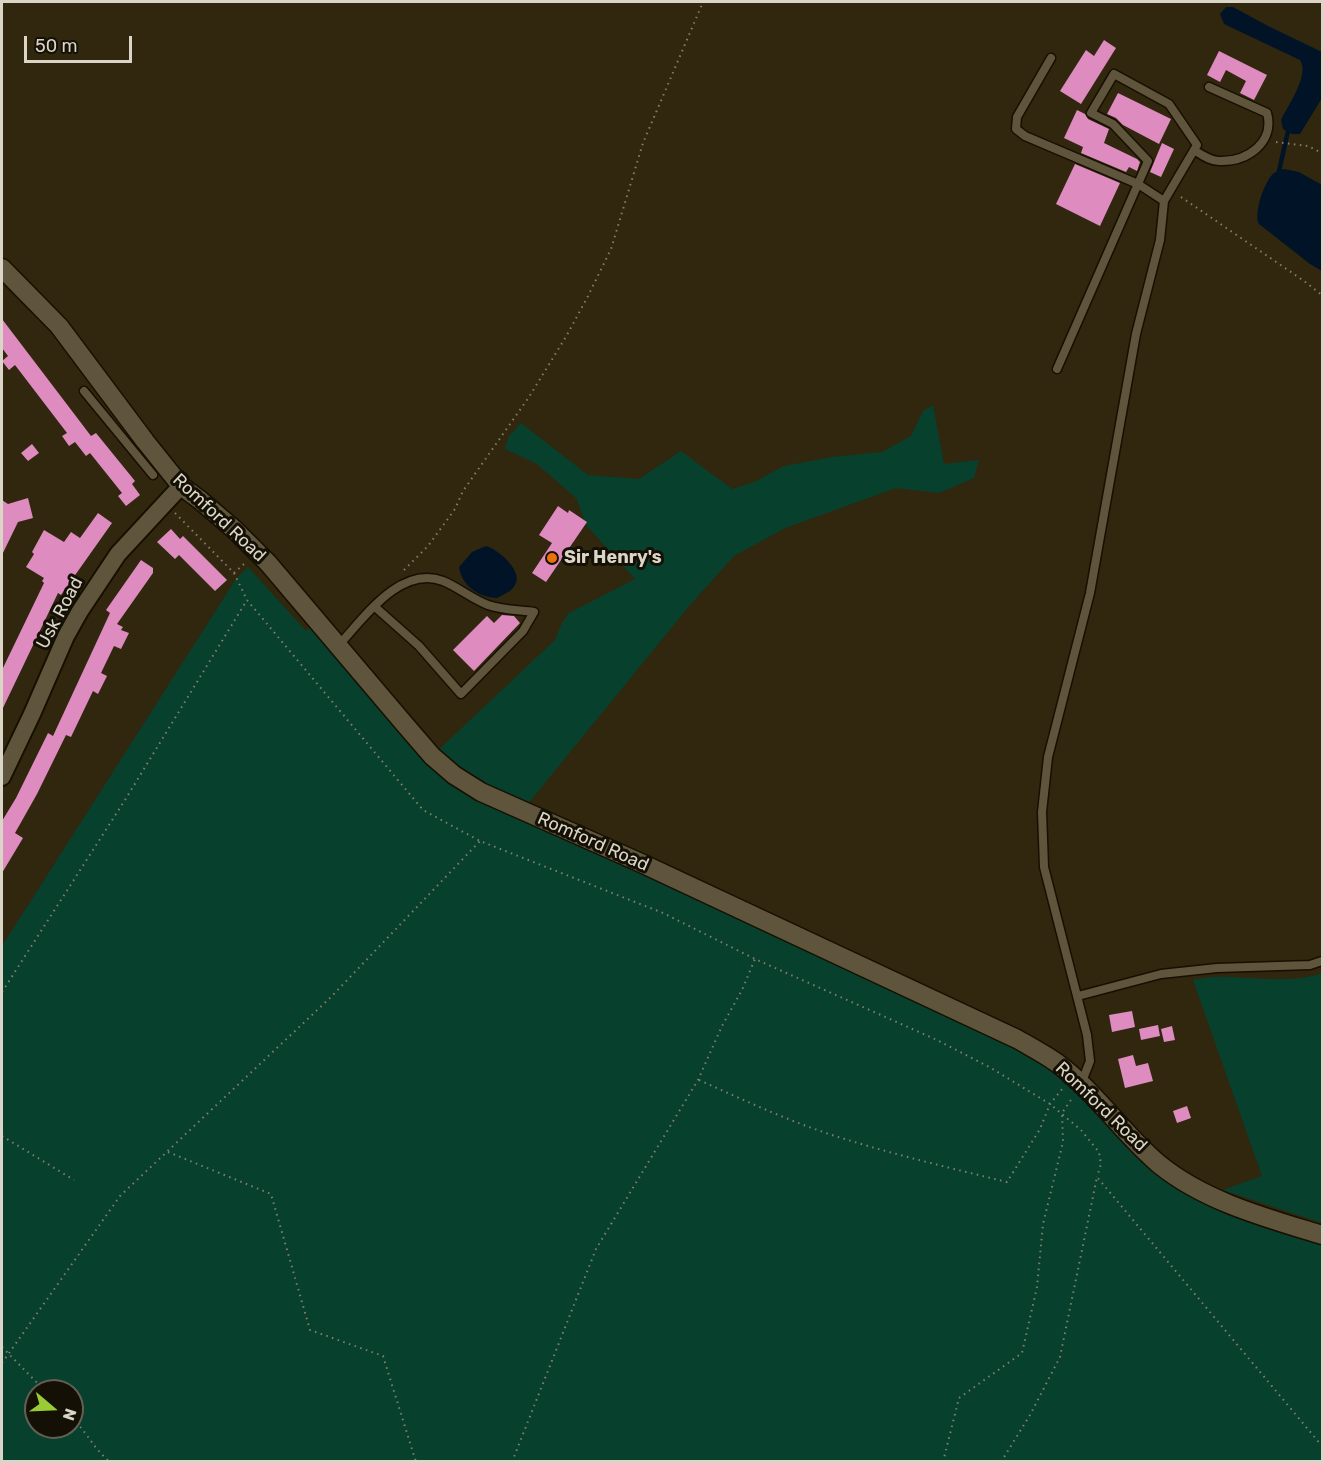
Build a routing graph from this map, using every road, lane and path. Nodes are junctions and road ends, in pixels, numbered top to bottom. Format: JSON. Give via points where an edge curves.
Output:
{"nodes":[{"id":1,"x":703,"y":2,"type":"edge"},
{"id":2,"x":1052,"y":58,"type":"dead end"},
{"id":3,"x":1209,"y":87,"type":"dead end"},
{"id":4,"x":1263,"y":143,"type":"junction"},
{"id":5,"x":1194,"y":150,"type":"junction"},
{"id":6,"x":1323,"y":153,"type":"edge"},
{"id":7,"x":1138,"y":184,"type":"junction"},
{"id":8,"x":1171,"y":190,"type":"junction"},
{"id":9,"x":1164,"y":201,"type":"junction"},
{"id":10,"x":2,"y":268,"type":"edge"},
{"id":11,"x":1323,"y":295,"type":"edge"},
{"id":12,"x":1057,"y":369,"type":"dead end"},
{"id":13,"x":84,"y":391,"type":"dead end"},
{"id":14,"x":112,"y":411,"type":"junction"},
{"id":15,"x":139,"y":446,"type":"junction"},
{"id":16,"x":153,"y":475,"type":"dead end"},
{"id":17,"x":182,"y":486,"type":"junction"},
{"id":18,"x":165,"y":503,"type":"junction"},
{"id":19,"x":248,"y":560,"type":"dead end"},
{"id":20,"x":234,"y":573,"type":"junction"},
{"id":21,"x":398,"y":587,"type":"junction"},
{"id":22,"x":247,"y":600,"type":"junction"},
{"id":23,"x":374,"y":606,"type":"junction"},
{"id":24,"x":339,"y":645,"type":"junction"},
{"id":25,"x":2,"y":777,"type":"edge"},
{"id":26,"x":480,"y":842,"type":"junction"},
{"id":27,"x":755,"y":959,"type":"junction"},
{"id":28,"x":1323,"y":961,"type":"edge"},
{"id":29,"x":2,"y":992,"type":"edge"},
{"id":30,"x":1078,"y":996,"type":"junction"},
{"id":31,"x":698,"y":1080,"type":"junction"},
{"id":32,"x":1077,"y":1080,"type":"junction"},
{"id":33,"x":1050,"y":1104,"type":"junction"},
{"id":34,"x":1062,"y":1113,"type":"junction"},
{"id":35,"x":2,"y":1136,"type":"edge"},
{"id":36,"x":168,"y":1152,"type":"junction"},
{"id":37,"x":1097,"y":1177,"type":"junction"},
{"id":38,"x":74,"y":1180,"type":"dead end"},
{"id":39,"x":1323,"y":1235,"type":"edge"},
{"id":40,"x":2,"y":1347,"type":"edge"},
{"id":41,"x":8,"y":1353,"type":"junction"},
{"id":42,"x":2,"y":1363,"type":"edge"},
{"id":43,"x":33,"y":1379,"type":"edge"},
{"id":44,"x":84,"y":1430,"type":"edge"},
{"id":45,"x":1323,"y":1446,"type":"edge"},
{"id":46,"x":110,"y":1461,"type":"edge"},
{"id":47,"x":416,"y":1461,"type":"edge"},
{"id":48,"x":512,"y":1461,"type":"edge"},
{"id":49,"x":943,"y":1461,"type":"edge"},
{"id":50,"x":1001,"y":1461,"type":"edge"}],
"edges":[{"from":1,"to":21,"type":"path","via":[[644,143],[611,249],[588,296],[529,397],[463,491],[455,509],[403,572]]},
{"from":2,"to":7,"type":"lane","via":[[1017,117],[1016,129]]},
{"from":3,"to":4,"type":"lane","via":[[1267,113],[1270,123]]},
{"from":4,"to":5,"type":"lane","via":[[1236,159],[1220,161]]},
{"from":4,"to":6,"type":"path","via":[[1308,146]]},
{"from":5,"to":7,"type":"lane","via":[[1197,144],[1169,104],[1114,74],[1091,113],[1113,124],[1149,161]]},
{"from":5,"to":8,"type":"lane"},
{"from":7,"to":9,"type":"lane"},
{"from":7,"to":12,"type":"lane"},
{"from":8,"to":9,"type":"lane"},
{"from":8,"to":11,"type":"path"},
{"from":9,"to":30,"type":"lane","via":[[1160,240],[1136,334],[1090,592],[1047,768],[1042,812],[1044,867]]},
{"from":10,"to":14,"type":"street","name":"Romford Road","via":[[58,326]]},
{"from":13,"to":14,"type":"lane"},
{"from":14,"to":15,"type":"street","name":"Romford Road"},
{"from":15,"to":16,"type":"lane"},
{"from":15,"to":17,"type":"street","name":"Romford Road"},
{"from":17,"to":18,"type":"street","name":"Usk Road"},
{"from":17,"to":24,"type":"street","name":"Romford Road","via":[[268,563]]},
{"from":18,"to":20,"type":"path"},
{"from":18,"to":25,"type":"street","name":"Usk Road","via":[[118,554],[80,611]]},
{"from":19,"to":20,"type":"path"},
{"from":20,"to":22,"type":"path"},
{"from":21,"to":23,"type":"lane"},
{"from":21,"to":23,"type":"lane","via":[[411,579],[441,580],[488,605],[534,612],[522,631],[461,694],[418,646]]},
{"from":22,"to":26,"type":"path","via":[[423,810]]},
{"from":22,"to":29,"type":"path"},
{"from":23,"to":24,"type":"lane"},
{"from":24,"to":32,"type":"street","name":"Romford Road","via":[[432,756],[481,792],[1017,1039]]},
{"from":26,"to":27,"type":"path","via":[[663,913]]},
{"from":26,"to":36,"type":"path","via":[[332,997]]},
{"from":27,"to":31,"type":"path"},
{"from":27,"to":33,"type":"path","via":[[937,1040]]},
{"from":28,"to":30,"type":"lane","via":[[1161,974]]},
{"from":30,"to":32,"type":"lane","via":[[1090,1061]]},
{"from":31,"to":33,"type":"path","via":[[846,1140],[1007,1182],[1040,1129]]},
{"from":31,"to":48,"type":"path","via":[[596,1249]]},
{"from":32,"to":33,"type":"path"},
{"from":32,"to":34,"type":"path"},
{"from":32,"to":39,"type":"street","name":"Romford Road","via":[[1141,1148],[1184,1182],[1233,1205]]},
{"from":33,"to":34,"type":"path"},
{"from":34,"to":37,"type":"path","via":[[1100,1152]]},
{"from":34,"to":49,"type":"path","via":[[1063,1142],[1043,1224],[1037,1287],[1022,1353],[959,1398]]},
{"from":35,"to":38,"type":"path"},
{"from":36,"to":41,"type":"path","via":[[120,1196]]},
{"from":36,"to":47,"type":"path","via":[[271,1194],[310,1330],[383,1356]]},
{"from":37,"to":45,"type":"path"},
{"from":37,"to":50,"type":"path","via":[[1060,1357]]},
{"from":40,"to":41,"type":"path"},
{"from":41,"to":42,"type":"path"},
{"from":41,"to":43,"type":"path"},
{"from":44,"to":46,"type":"path","via":[[97,1451]]}]}
